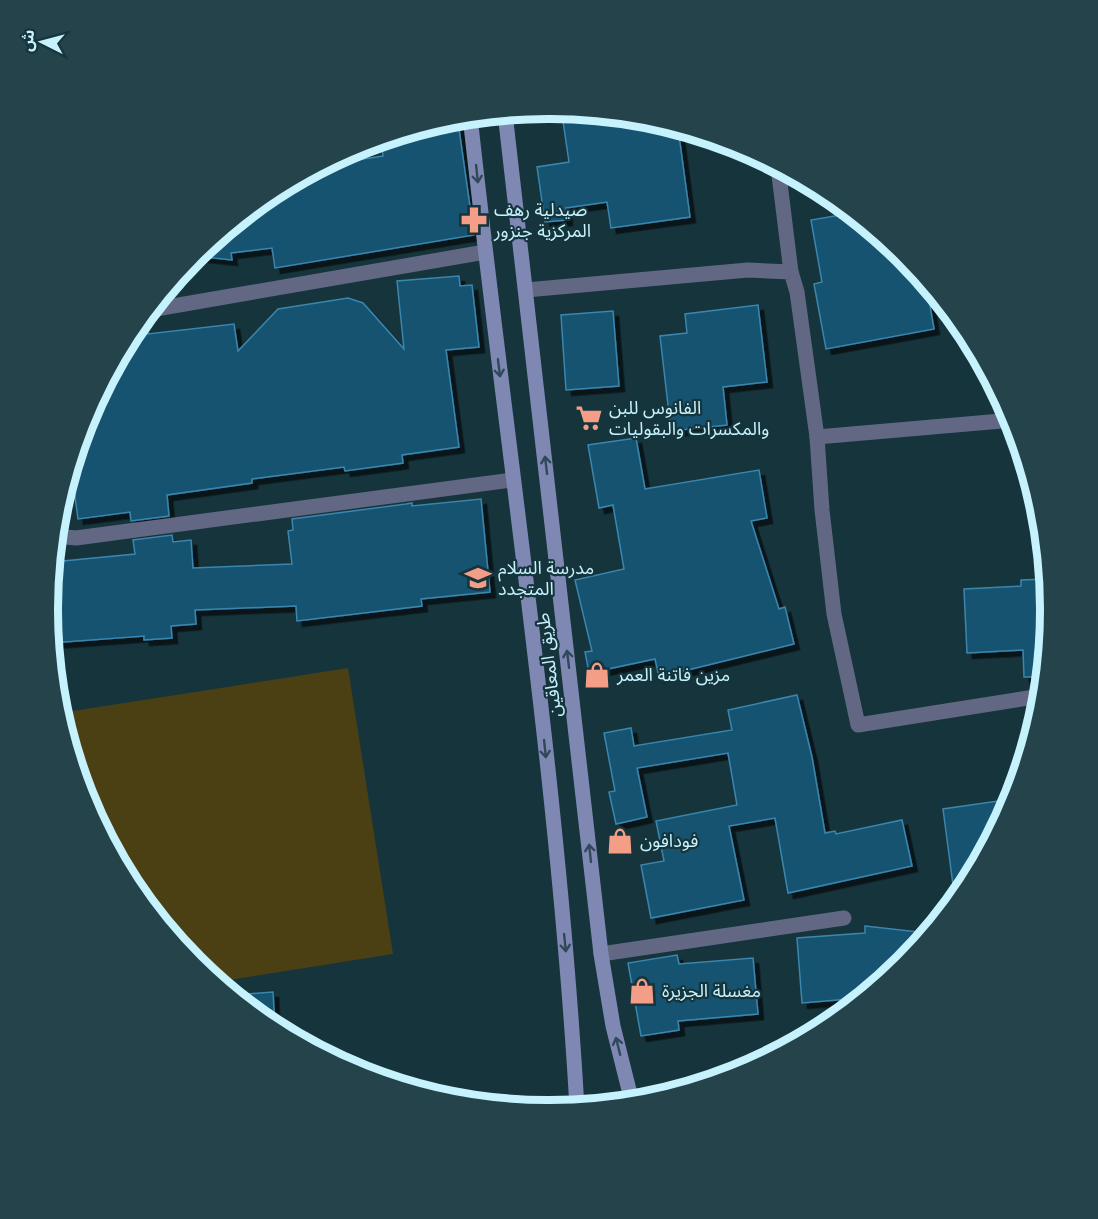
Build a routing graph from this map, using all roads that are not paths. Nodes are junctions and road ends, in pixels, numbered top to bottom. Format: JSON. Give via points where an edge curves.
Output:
{"nodes":[{"id":1,"x":507,"y":121,"type":"edge"},
{"id":2,"x":471,"y":125,"type":"edge"},
{"id":3,"x":779,"y":177,"type":"edge"},
{"id":4,"x":485,"y":252,"type":"junction"},
{"id":5,"x":791,"y":272,"type":"junction"},
{"id":6,"x":526,"y":290,"type":"junction"},
{"id":7,"x":163,"y":308,"type":"edge"},
{"id":8,"x":1002,"y":421,"type":"edge"},
{"id":9,"x":817,"y":437,"type":"junction"},
{"id":10,"x":512,"y":480,"type":"junction"},
{"id":11,"x":65,"y":536,"type":"edge"},
{"id":12,"x":1031,"y":698,"type":"edge"},
{"id":13,"x":844,"y":918,"type":"dead end"},
{"id":14,"x":601,"y":954,"type":"junction"},
{"id":15,"x":630,"y":1093,"type":"edge"},
{"id":16,"x":577,"y":1099,"type":"edge"}],
"edges":[{"from":1,"to":6,"type":"street","name":"طريق المعاقين"},
{"from":2,"to":4,"type":"street","name":"طريق المعاقين","one_way":true},
{"from":3,"to":5,"type":"street"},
{"from":4,"to":7,"type":"street"},
{"from":4,"to":10,"type":"street","name":"طريق المعاقين","one_way":true},
{"from":5,"to":6,"type":"street","via":[[748,270]]},
{"from":5,"to":9,"type":"street"},
{"from":14,"to":6,"type":"street","name":"طريق المعاقين","one_way":true},
{"from":8,"to":9,"type":"street"},
{"from":9,"to":12,"type":"street","via":[[834,614],[858,725]]},
{"from":10,"to":11,"type":"street","via":[[76,538]]},
{"from":10,"to":16,"type":"street","name":"طريق المعاقين","one_way":true,"via":[[551,805]]},
{"from":13,"to":14,"type":"street"},
{"from":15,"to":14,"type":"street","name":"طريق المعاقين","one_way":true}]}
